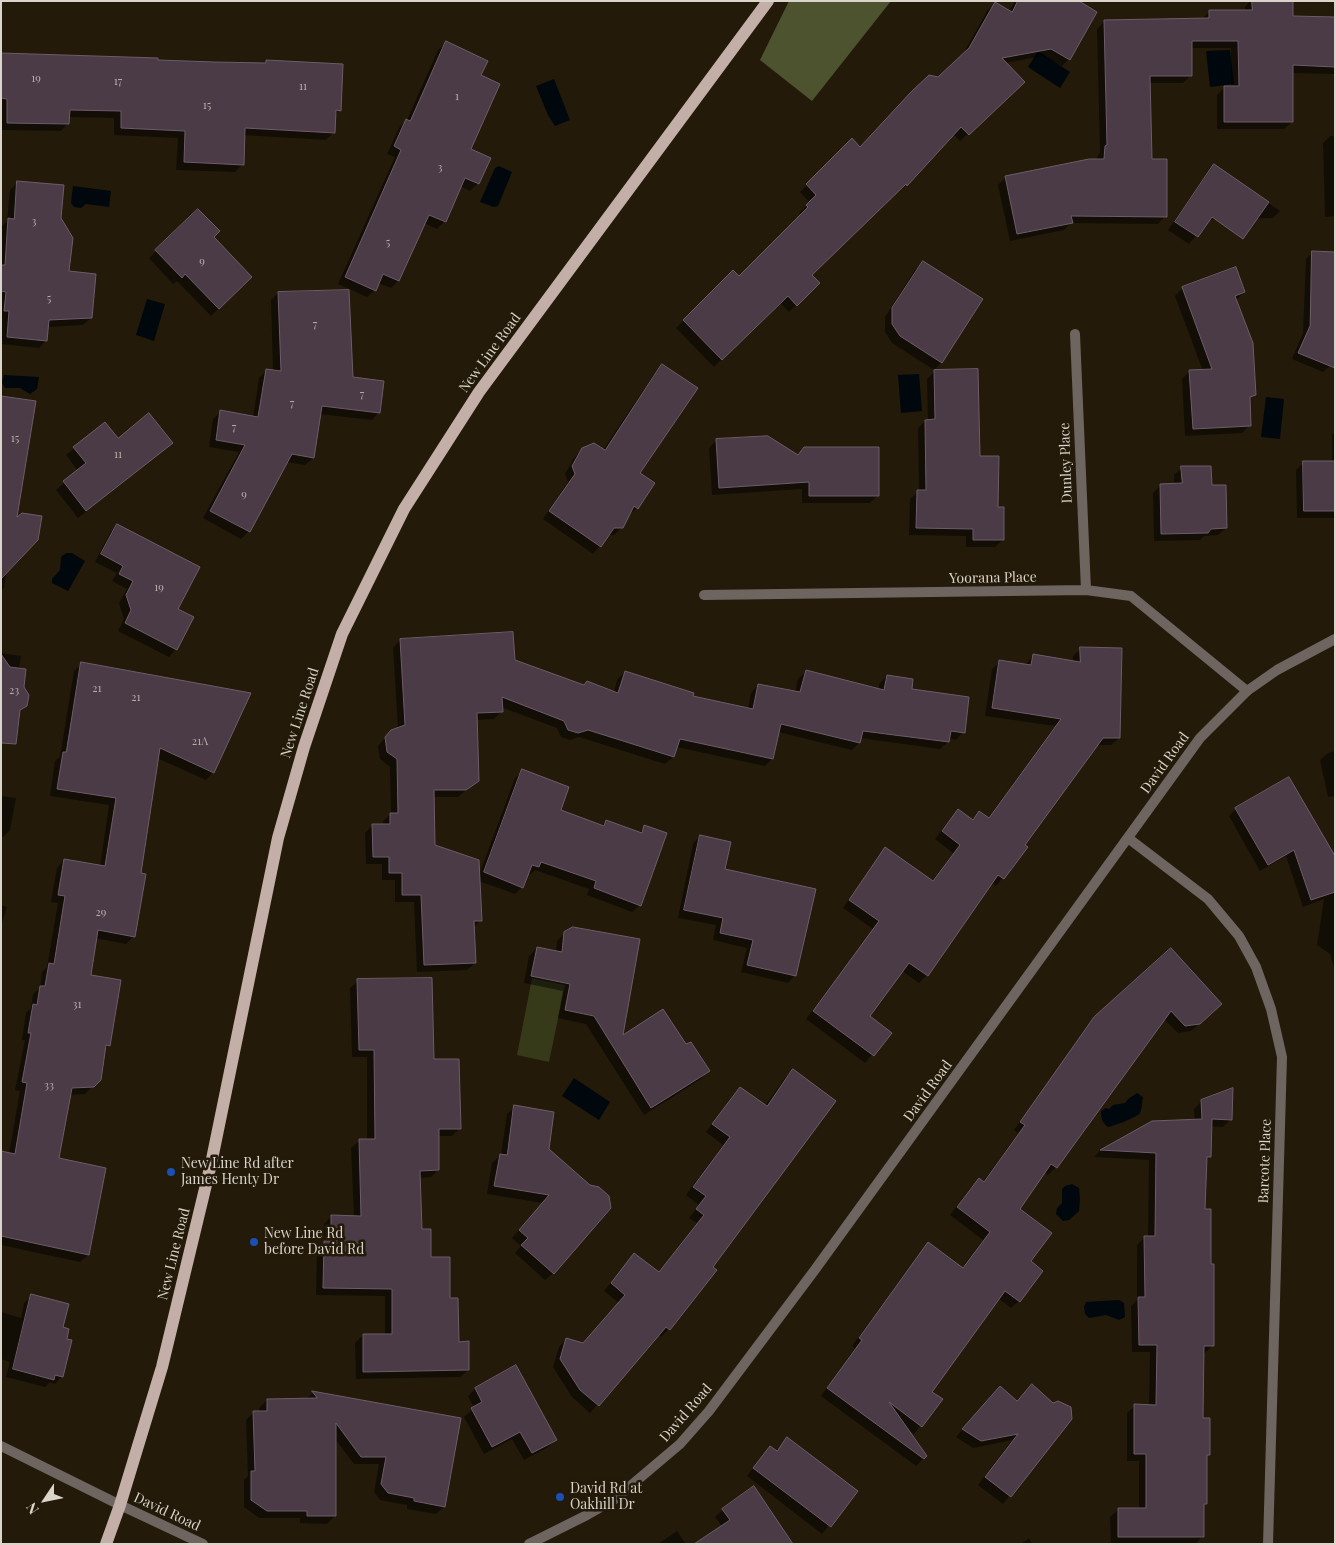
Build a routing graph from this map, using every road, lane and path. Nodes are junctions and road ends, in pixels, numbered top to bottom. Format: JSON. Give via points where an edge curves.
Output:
{"nodes":[{"id":1,"x":768,"y":1,"type":"edge"},
{"id":2,"x":1074,"y":334,"type":"dead end"},
{"id":3,"x":1086,"y":590,"type":"junction"},
{"id":4,"x":704,"y":595,"type":"dead end"},
{"id":5,"x":1335,"y":639,"type":"edge"},
{"id":6,"x":1247,"y":691,"type":"junction"},
{"id":7,"x":1128,"y":838,"type":"junction"},
{"id":8,"x":1,"y":1446,"type":"edge"},
{"id":9,"x":120,"y":1505,"type":"junction"},
{"id":10,"x":106,"y":1544,"type":"edge"},
{"id":11,"x":203,"y":1544,"type":"edge"},
{"id":12,"x":528,"y":1544,"type":"edge"},
{"id":13,"x":1268,"y":1544,"type":"edge"}],
"edges":[{"from":1,"to":9,"type":"main road","name":"New Line Road","via":[[479,392],[404,509],[342,634],[278,838],[211,1164],[162,1367]]},
{"from":2,"to":3,"type":"street","name":"Dunley Place"},
{"from":3,"to":4,"type":"street","name":"Yoorana Place"},
{"from":3,"to":6,"type":"street","name":"Yoorana Place","via":[[1131,596]]},
{"from":5,"to":6,"type":"street","name":"David Road","via":[[1277,670]]},
{"from":6,"to":7,"type":"street","name":"David Road","via":[[1200,738]]},
{"from":7,"to":12,"type":"street","name":"David Road","via":[[814,1271],[692,1430],[615,1499]]},
{"from":7,"to":13,"type":"street","name":"Barcote Place","via":[[1208,899],[1239,936],[1256,967],[1271,1009],[1282,1057]]},
{"from":8,"to":9,"type":"street","name":"David Road"},
{"from":9,"to":10,"type":"main road","name":"New Line Road"},
{"from":9,"to":11,"type":"street","name":"David Road"}]}
